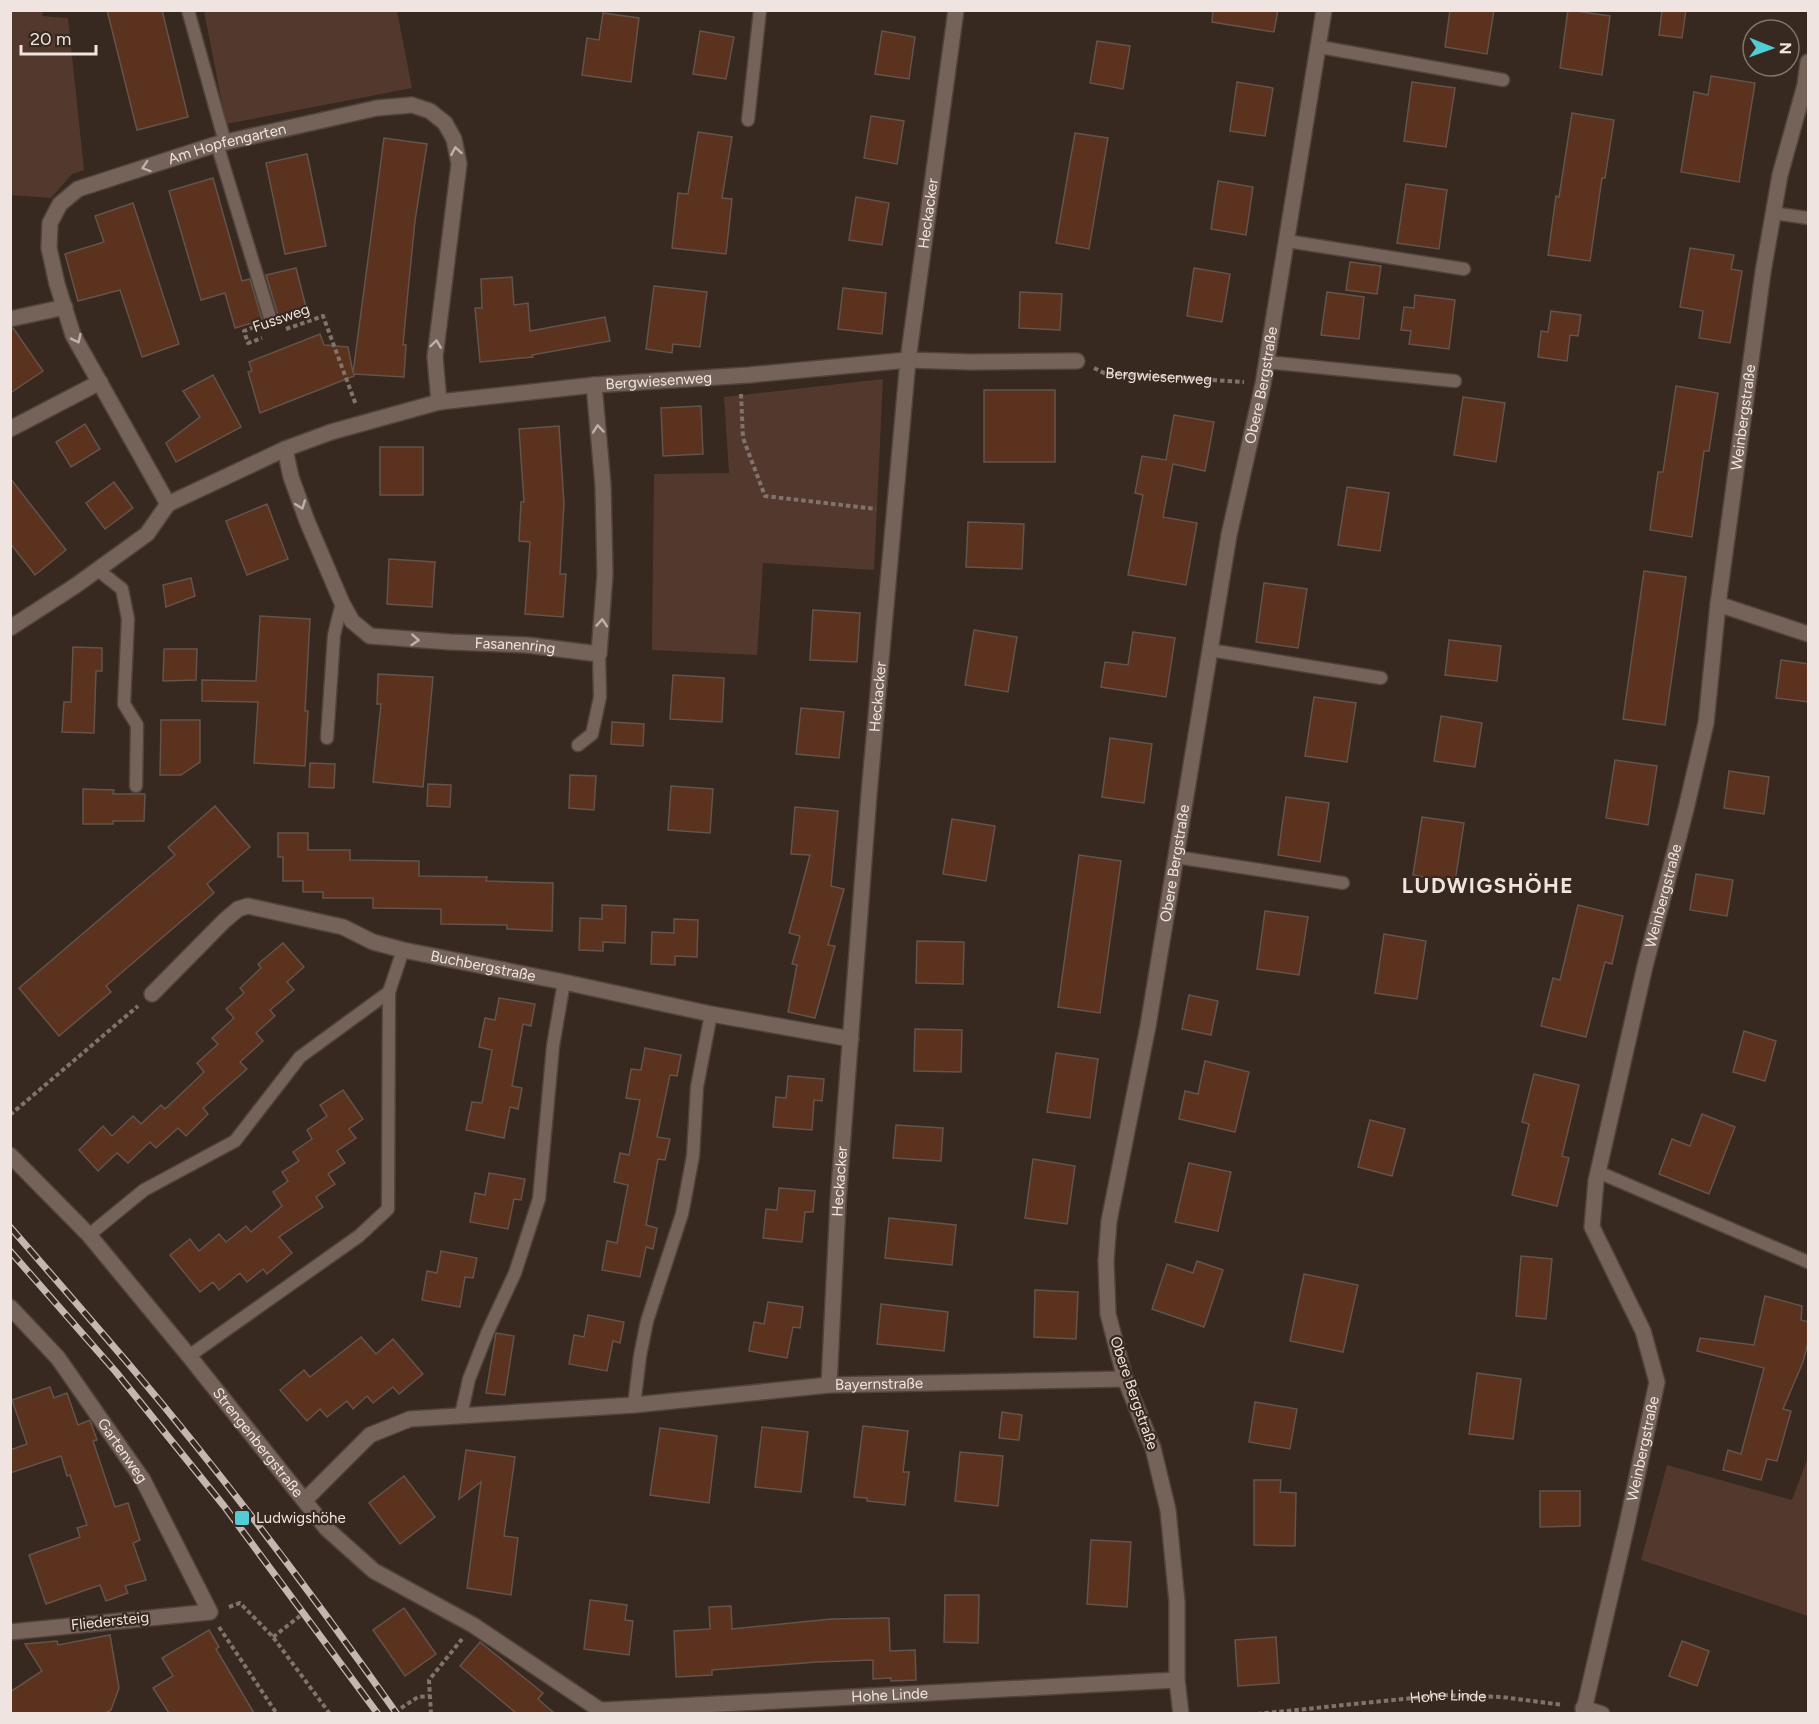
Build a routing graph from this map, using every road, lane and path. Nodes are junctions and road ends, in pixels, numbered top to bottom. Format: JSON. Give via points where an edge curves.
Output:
{"nodes":[{"id":1,"x":189,"y":10,"type":"edge"},
{"id":2,"x":760,"y":10,"type":"edge"},
{"id":3,"x":956,"y":10,"type":"edge"},
{"id":4,"x":1324,"y":10,"type":"edge"},
{"id":5,"x":1320,"y":47,"type":"junction"},
{"id":6,"x":1809,"y":62,"type":"edge"},
{"id":7,"x":1503,"y":80,"type":"dead end"},
{"id":8,"x":748,"y":120,"type":"dead end"},
{"id":9,"x":221,"y":143,"type":"junction"},
{"id":10,"x":1773,"y":213,"type":"junction"},
{"id":11,"x":1809,"y":218,"type":"edge"},
{"id":12,"x":1287,"y":242,"type":"junction"},
{"id":13,"x":1464,"y":269,"type":"dead end"},
{"id":14,"x":65,"y":307,"type":"junction"},
{"id":15,"x":10,"y":319,"type":"edge"},
{"id":16,"x":271,"y":321,"type":"joint"},
{"id":17,"x":280,"y":331,"type":"dead end"},
{"id":18,"x":269,"y":335,"type":"dead end"},
{"id":19,"x":908,"y":360,"type":"junction"},
{"id":20,"x":1077,"y":361,"type":"joint"},
{"id":21,"x":1266,"y":362,"type":"junction"},
{"id":22,"x":740,"y":375,"type":"junction"},
{"id":23,"x":1455,"y":381,"type":"dead end"},
{"id":24,"x":100,"y":382,"type":"junction"},
{"id":25,"x":1263,"y":384,"type":"junction"},
{"id":26,"x":594,"y":385,"type":"junction"},
{"id":27,"x":439,"y":402,"type":"junction"},
{"id":28,"x":363,"y":423,"type":"junction"},
{"id":29,"x":10,"y":429,"type":"edge"},
{"id":30,"x":285,"y":449,"type":"junction"},
{"id":31,"x":168,"y":504,"type":"junction"},
{"id":32,"x":894,"y":511,"type":"junction"},
{"id":33,"x":98,"y":570,"type":"junction"},
{"id":34,"x":342,"y":603,"type":"junction"},
{"id":35,"x":1718,"y":604,"type":"junction"},
{"id":36,"x":10,"y":628,"type":"edge"},
{"id":37,"x":1809,"y":634,"type":"edge"},
{"id":38,"x":1210,"y":650,"type":"junction"},
{"id":39,"x":599,"y":654,"type":"junction"},
{"id":40,"x":1381,"y":678,"type":"dead end"},
{"id":41,"x":327,"y":738,"type":"dead end"},
{"id":42,"x":578,"y":745,"type":"dead end"},
{"id":43,"x":136,"y":786,"type":"dead end"},
{"id":44,"x":1176,"y":857,"type":"junction"},
{"id":45,"x":1343,"y":884,"type":"dead end"},
{"id":46,"x":403,"y":950,"type":"junction"},
{"id":47,"x":564,"y":982,"type":"junction"},
{"id":48,"x":389,"y":992,"type":"junction"},
{"id":49,"x":152,"y":994,"type":"joint"},
{"id":50,"x":711,"y":1014,"type":"junction"},
{"id":51,"x":851,"y":1039,"type":"junction"},
{"id":52,"x":10,"y":1115,"type":"edge"},
{"id":53,"x":10,"y":1155,"type":"edge"},
{"id":54,"x":1598,"y":1172,"type":"junction"},
{"id":55,"x":88,"y":1235,"type":"junction"},
{"id":56,"x":1809,"y":1262,"type":"edge"},
{"id":57,"x":10,"y":1307,"type":"edge"},
{"id":58,"x":189,"y":1356,"type":"junction"},
{"id":59,"x":1125,"y":1379,"type":"junction"},
{"id":60,"x":829,"y":1385,"type":"junction"},
{"id":61,"x":634,"y":1405,"type":"junction"},
{"id":62,"x":461,"y":1415,"type":"junction"},
{"id":63,"x":306,"y":1499,"type":"junction"},
{"id":64,"x":240,"y":1603,"type":"dead end"},
{"id":65,"x":210,"y":1612,"type":"junction"},
{"id":66,"x":300,"y":1616,"type":"dead end"},
{"id":67,"x":473,"y":1625,"type":"junction"},
{"id":68,"x":10,"y":1632,"type":"edge"},
{"id":69,"x":273,"y":1637,"type":"junction"},
{"id":70,"x":1177,"y":1680,"type":"junction"},
{"id":71,"x":430,"y":1696,"type":"junction"},
{"id":72,"x":401,"y":1708,"type":"dead end"},
{"id":73,"x":1583,"y":1711,"type":"edge"},
{"id":74,"x":605,"y":1712,"type":"edge"},
{"id":75,"x":277,"y":1713,"type":"edge"},
{"id":76,"x":330,"y":1713,"type":"edge"},
{"id":77,"x":430,"y":1713,"type":"edge"},
{"id":78,"x":1181,"y":1713,"type":"edge"},
{"id":79,"x":1257,"y":1713,"type":"edge"},
{"id":80,"x":1602,"y":1713,"type":"edge"}],
"edges":[{"from":1,"to":9,"type":"lane"},
{"from":2,"to":8,"type":"lane"},
{"from":3,"to":19,"type":"street","name":"Heckacker"},
{"from":4,"to":5,"type":"street","name":"Obere Bergstraße"},
{"from":5,"to":7,"type":"lane"},
{"from":5,"to":12,"type":"street","name":"Obere Bergstraße"},
{"from":6,"to":10,"type":"street","name":"Weinbergstraße"},
{"from":9,"to":14,"type":"street","name":"Am Hopfengarten","one_way":true,"via":[[78,189],[60,204],[50,223],[49,248]]},
{"from":9,"to":16,"type":"lane"},
{"from":27,"to":9,"type":"street","name":"Am Hopfengarten","one_way":true,"via":[[435,357],[459,165],[454,140],[445,123],[430,111],[412,105],[389,107]]},
{"from":10,"to":11,"type":"lane"},
{"from":10,"to":35,"type":"street","name":"Weinbergstraße"},
{"from":12,"to":13,"type":"lane"},
{"from":12,"to":21,"type":"street","name":"Obere Bergstraße"},
{"from":14,"to":15,"type":"street"},
{"from":14,"to":24,"type":"street","name":"Am Hopfengarten","one_way":true,"via":[[74,335]]},
{"from":16,"to":18,"type":"path","name":"Fussweg","via":[[244,331],[248,343]]},
{"from":17,"to":28,"type":"path","name":"Fussweg","via":[[322,316]]},
{"from":19,"to":20,"type":"street","name":"Bergwiesenweg"},
{"from":19,"to":22,"type":"street","name":"Bergwiesenweg"},
{"from":19,"to":32,"type":"street","name":"Heckacker"},
{"from":20,"to":25,"type":"path","name":"Bergwiesenweg","via":[[1104,373]]},
{"from":21,"to":23,"type":"lane"},
{"from":21,"to":25,"type":"street","name":"Obere Bergstraße"},
{"from":22,"to":26,"type":"street","name":"Bergwiesenweg"},
{"from":22,"to":32,"type":"path","via":[[743,438],[765,496]]},
{"from":24,"to":29,"type":"street"},
{"from":24,"to":31,"type":"street","name":"Am Hopfengarten"},
{"from":25,"to":38,"type":"street","name":"Obere Bergstraße","via":[[1229,535]]},
{"from":26,"to":27,"type":"street","name":"Bergwiesenweg"},
{"from":39,"to":26,"type":"street","one_way":true,"via":[[605,573],[603,485]]},
{"from":27,"to":28,"type":"street","name":"Bergwiesenweg"},
{"from":28,"to":30,"type":"street","name":"Bergwiesenweg"},
{"from":30,"to":31,"type":"street","name":"Bergwiesenweg"},
{"from":30,"to":34,"type":"street","name":"Fasanenring","one_way":true,"via":[[307,521]]},
{"from":31,"to":33,"type":"street","name":"Bergwiesenweg","via":[[147,534]]},
{"from":32,"to":51,"type":"street","name":"Heckacker"},
{"from":33,"to":36,"type":"street","name":"Bergwiesenweg"},
{"from":33,"to":43,"type":"lane","via":[[122,589],[128,619],[124,704],[137,725]]},
{"from":34,"to":39,"type":"street","name":"Fasanenring","one_way":true,"via":[[352,621],[370,636],[527,645]]},
{"from":34,"to":41,"type":"lane","via":[[334,635]]},
{"from":35,"to":37,"type":"street"},
{"from":35,"to":54,"type":"street","name":"Weinbergstraße","via":[[1706,723]]},
{"from":38,"to":40,"type":"lane"},
{"from":38,"to":44,"type":"street","name":"Obere Bergstraße"},
{"from":39,"to":42,"type":"lane","via":[[600,697],[592,734]]},
{"from":44,"to":45,"type":"lane"},
{"from":44,"to":59,"type":"street","name":"Obere Bergstraße","via":[[1148,1026],[1109,1221],[1108,1314]]},
{"from":46,"to":47,"type":"street","name":"Buchbergstraße"},
{"from":46,"to":48,"type":"lane"},
{"from":46,"to":49,"type":"street","name":"Buchbergstraße","via":[[343,927],[248,906],[224,921]]},
{"from":47,"to":50,"type":"street","name":"Buchbergstraße"},
{"from":47,"to":62,"type":"lane","via":[[552,1056],[538,1199],[515,1273],[469,1379]]},
{"from":48,"to":55,"type":"lane","via":[[300,1057],[235,1141],[144,1190]]},
{"from":48,"to":58,"type":"lane","via":[[388,1209],[360,1236]]},
{"from":49,"to":52,"type":"path"},
{"from":50,"to":51,"type":"street","name":"Buchbergstraße"},
{"from":50,"to":61,"type":"lane","via":[[697,1087],[693,1156],[682,1214],[647,1321]]},
{"from":51,"to":60,"type":"street","name":"Heckacker"},
{"from":53,"to":55,"type":"street","name":"Strengenbergstraße"},
{"from":54,"to":56,"type":"lane"},
{"from":54,"to":73,"type":"street","name":"Weinbergstraße","via":[[1592,1227],[1643,1330],[1657,1382]]},
{"from":55,"to":58,"type":"street","name":"Strengenbergstraße"},
{"from":57,"to":65,"type":"street","name":"Gartenweg","via":[[58,1358],[143,1480]]},
{"from":58,"to":63,"type":"street","name":"Strengenbergstraße"},
{"from":59,"to":60,"type":"street","name":"Bayernstraße"},
{"from":59,"to":70,"type":"street","name":"Obere Bergstraße","via":[[1153,1448],[1168,1510],[1177,1602]]},
{"from":60,"to":61,"type":"street","name":"Bayernstraße"},
{"from":61,"to":62,"type":"street","name":"Bayernstraße"},
{"from":62,"to":63,"type":"street","name":"Bayernstraße","via":[[410,1419],[370,1435]]},
{"from":63,"to":67,"type":"street","name":"Strengenbergstraße","via":[[327,1529],[374,1571]]},
{"from":64,"to":69,"type":"path"},
{"from":65,"to":68,"type":"street","name":"Fliedersteig"},
{"from":65,"to":75,"type":"path"},
{"from":66,"to":69,"type":"path"},
{"from":67,"to":71,"type":"path","via":[[429,1680]]},
{"from":67,"to":74,"type":"street","name":"Strengenbergstraße"},
{"from":69,"to":76,"type":"path"},
{"from":70,"to":74,"type":"street","name":"Hohe Linde"},
{"from":70,"to":78,"type":"street","name":"Obere Bergstraße"},
{"from":71,"to":72,"type":"path","via":[[418,1697]]},
{"from":71,"to":77,"type":"path"},
{"from":73,"to":79,"type":"path","name":"Hohe Linde","via":[[1502,1697],[1442,1695]]},
{"from":73,"to":80,"type":"street"}]}
